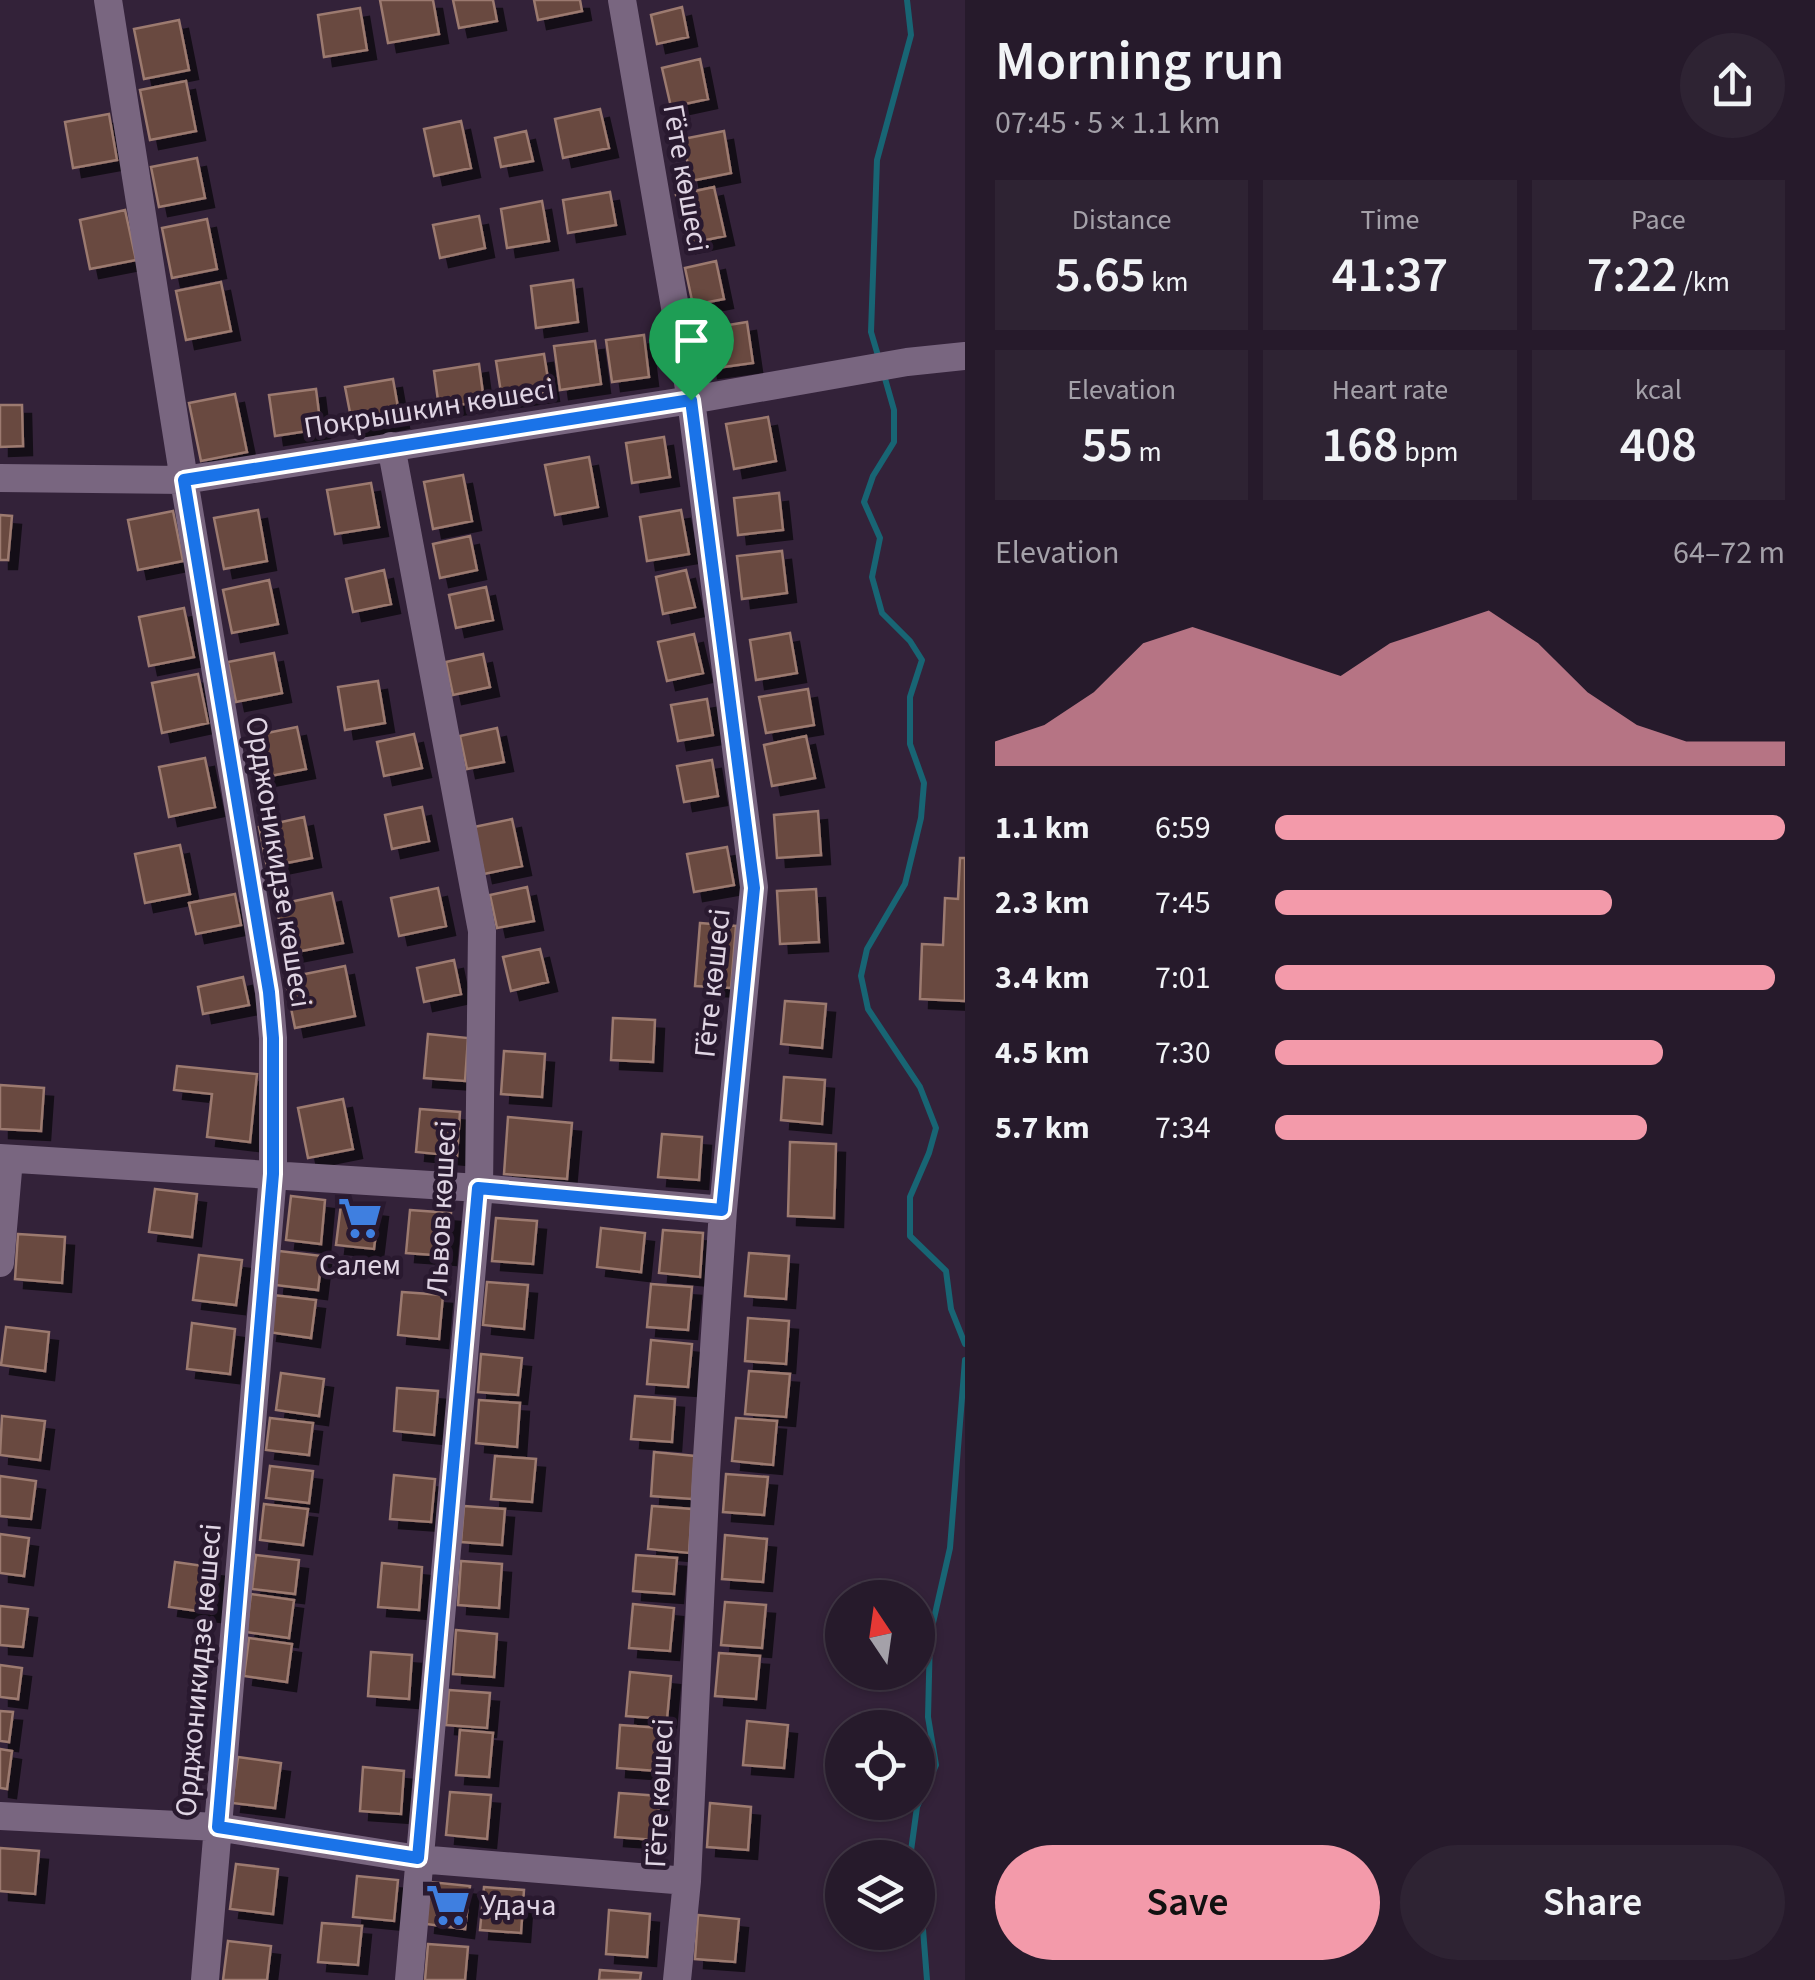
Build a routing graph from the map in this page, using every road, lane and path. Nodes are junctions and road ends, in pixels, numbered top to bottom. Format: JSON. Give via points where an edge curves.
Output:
{"nodes":[{"id":1,"x":108,"y":0,"type":"edge"},
{"id":2,"x":622,"y":0,"type":"edge"},
{"id":3,"x":965,"y":356,"type":"edge"},
{"id":4,"x":691,"y":400,"type":"junction"},
{"id":5,"x":391,"y":446,"type":"junction"},
{"id":6,"x":0,"y":478,"type":"edge"},
{"id":7,"x":184,"y":480,"type":"junction"},
{"id":8,"x":4,"y":1159,"type":"edge"},
{"id":9,"x":273,"y":1174,"type":"junction"},
{"id":10,"x":478,"y":1188,"type":"junction"},
{"id":11,"x":722,"y":1210,"type":"junction"},
{"id":12,"x":0,"y":1264,"type":"edge"},
{"id":13,"x":0,"y":1816,"type":"edge"},
{"id":14,"x":218,"y":1827,"type":"junction"},
{"id":15,"x":418,"y":1858,"type":"junction"},
{"id":16,"x":687,"y":1881,"type":"junction"},
{"id":17,"x":205,"y":1980,"type":"edge"},
{"id":18,"x":409,"y":1980,"type":"edge"},
{"id":19,"x":678,"y":1980,"type":"edge"}],
"edges":[{"from":1,"to":7,"type":"street","name":"Орджоникидзе көшесі"},
{"from":2,"to":4,"type":"street","name":"Гёте көшесі"},
{"from":3,"to":4,"type":"street","name":"Покрышкин көшесі"},
{"from":4,"to":5,"type":"street","name":"Покрышкин көшесі"},
{"from":4,"to":11,"type":"street","name":"Гёте көшесі","via":[[754,888]]},
{"from":5,"to":7,"type":"street","name":"Покрышкин көшесі"},
{"from":5,"to":10,"type":"street","name":"Львов көшесі","via":[[482,931]]},
{"from":6,"to":7,"type":"street","name":"Покрышкин көшесі"},
{"from":7,"to":9,"type":"street","name":"Орджоникидзе көшесі","via":[[269,992]]},
{"from":8,"to":9,"type":"street"},
{"from":8,"to":12,"type":"street"},
{"from":9,"to":10,"type":"street"},
{"from":9,"to":14,"type":"street","name":"Орджоникидзе көшесі"},
{"from":10,"to":11,"type":"street"},
{"from":10,"to":15,"type":"street","name":"Львов көшесі"},
{"from":11,"to":16,"type":"street","name":"Гёте көшесі"},
{"from":13,"to":14,"type":"street"},
{"from":14,"to":15,"type":"street"},
{"from":14,"to":17,"type":"street","name":"Орджоникидзе көшесі"},
{"from":15,"to":16,"type":"street"},
{"from":15,"to":18,"type":"street","name":"Львов көшесі"},
{"from":16,"to":19,"type":"street","name":"Гёте көшесі"}]}
